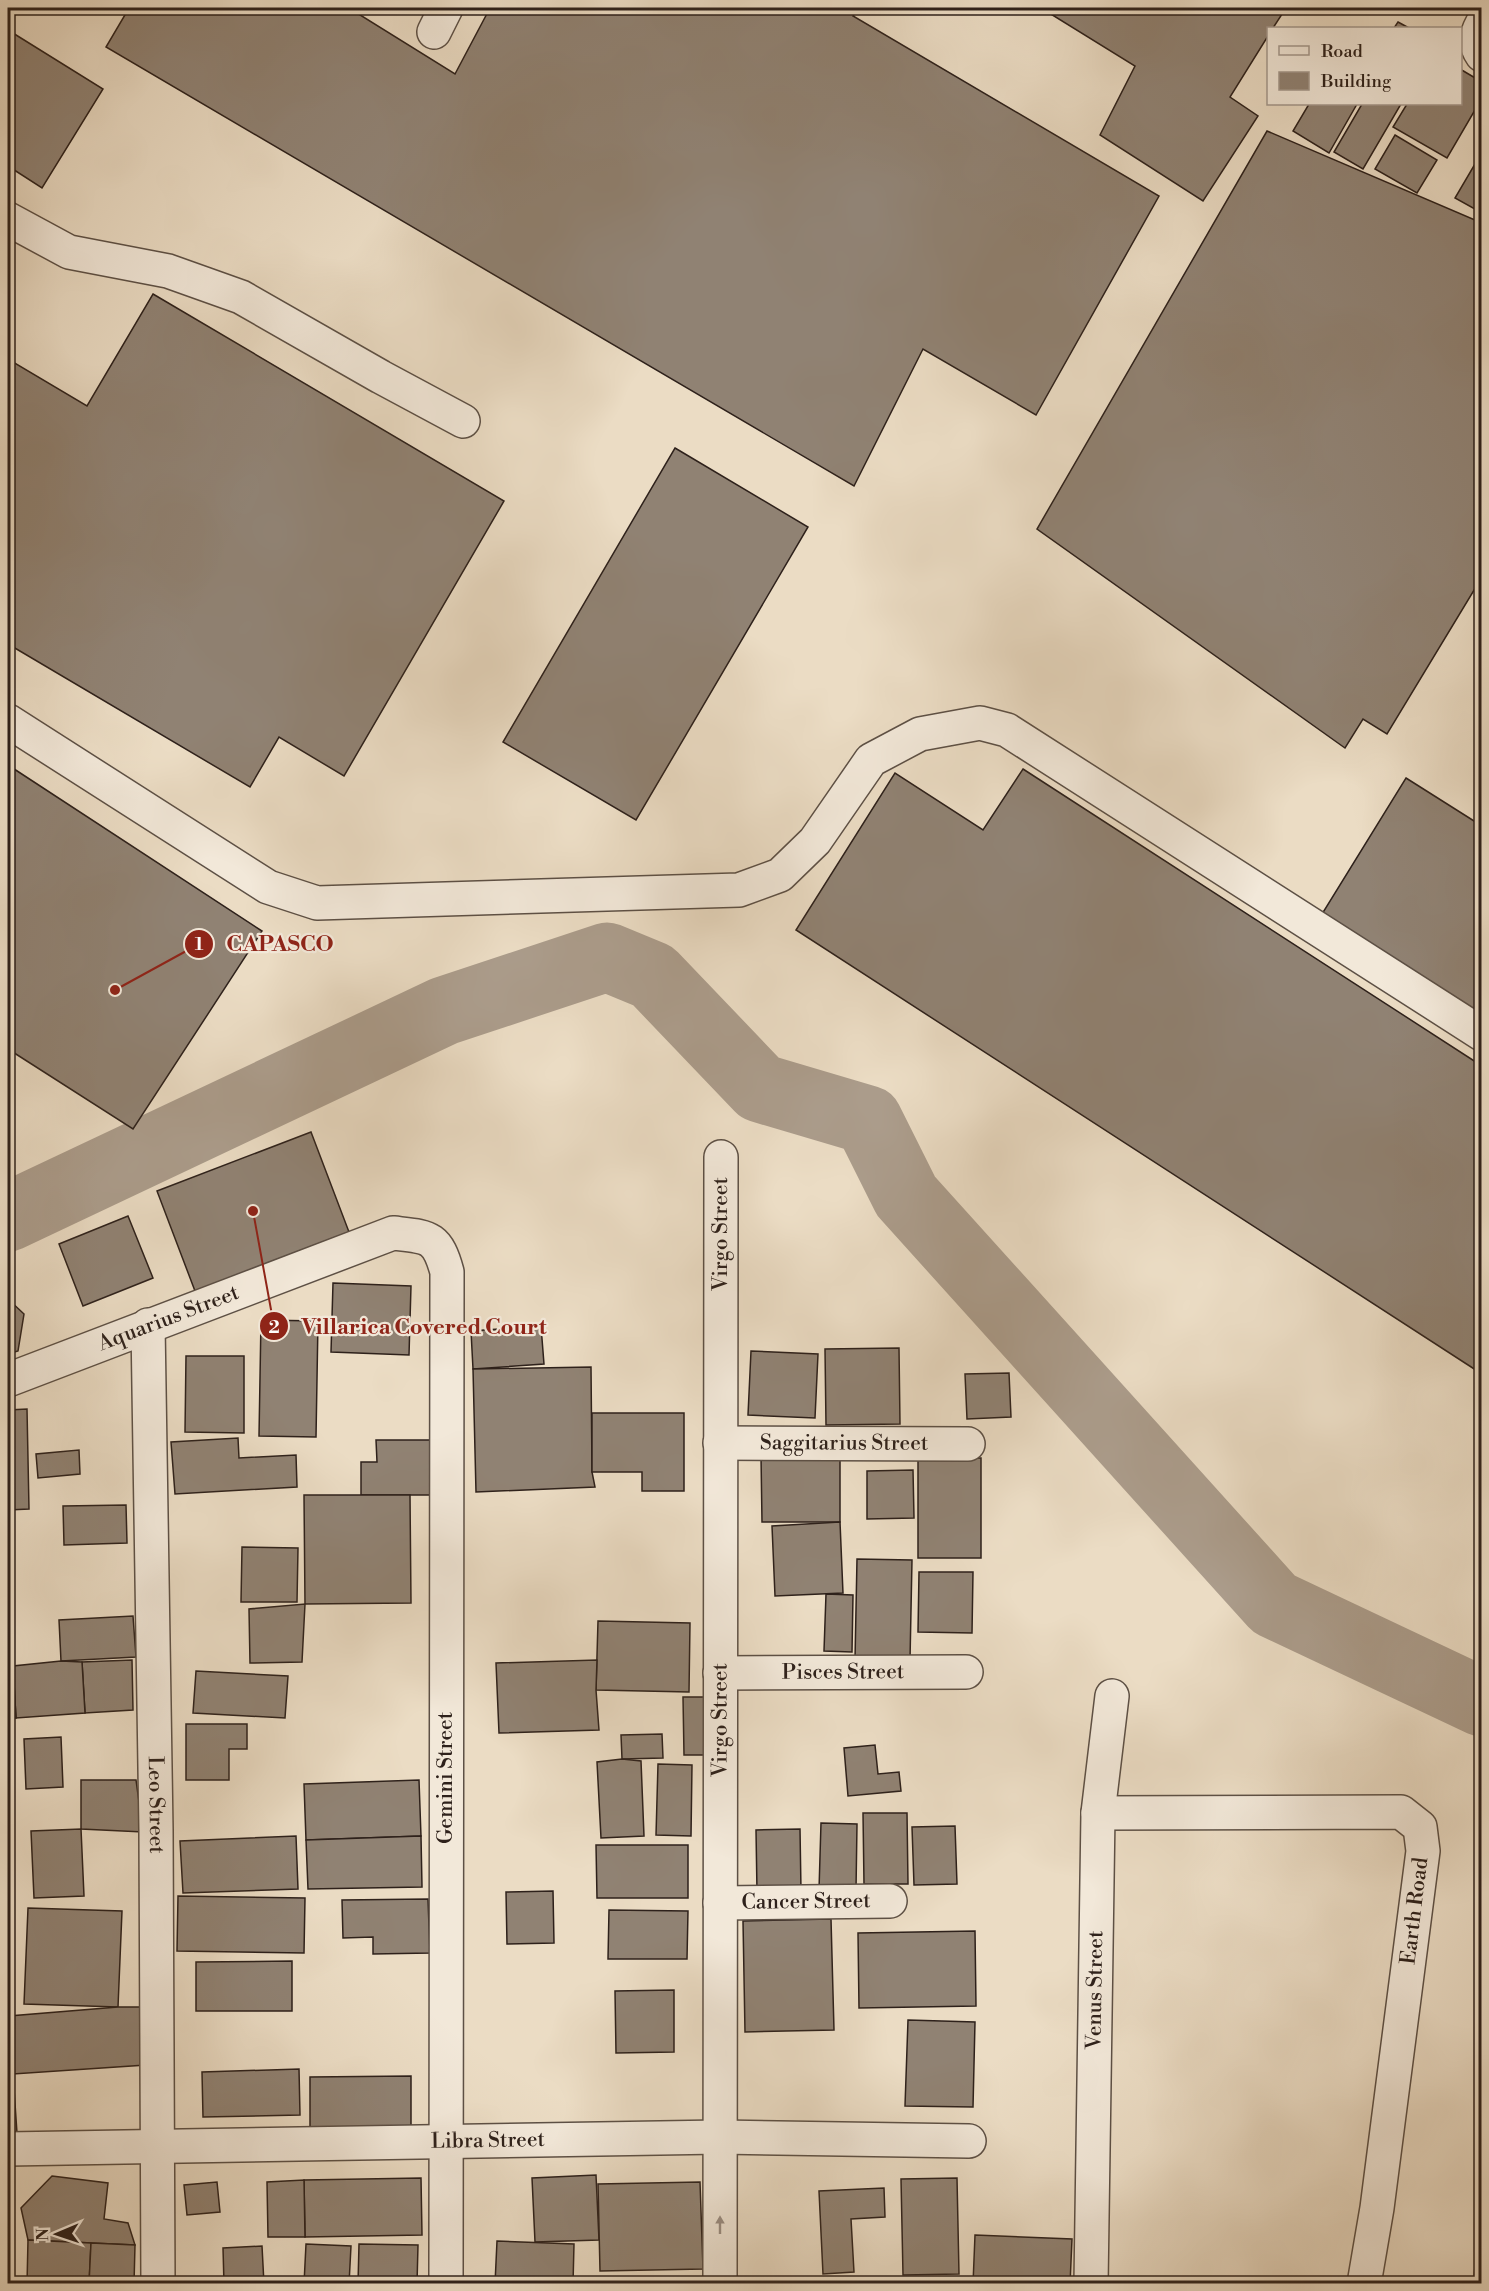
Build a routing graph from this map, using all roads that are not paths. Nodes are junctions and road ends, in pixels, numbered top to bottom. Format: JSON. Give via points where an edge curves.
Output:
{"nodes":[{"id":1,"x":8,"y":219,"type":"edge"},
{"id":2,"x":463,"y":421,"type":"dead end"},
{"id":3,"x":8,"y":721,"type":"edge"},
{"id":4,"x":1482,"y":1034,"type":"edge"},
{"id":5,"x":721,"y":1158,"type":"dead end"},
{"id":6,"x":447,"y":1272,"type":"joint"},
{"id":7,"x":148,"y":1325,"type":"junction"},
{"id":8,"x":8,"y":1380,"type":"edge"},
{"id":9,"x":720,"y":1443,"type":"junction"},
{"id":10,"x":968,"y":1444,"type":"dead end"},
{"id":11,"x":966,"y":1672,"type":"dead end"},
{"id":12,"x":720,"y":1673,"type":"junction"},
{"id":13,"x":1112,"y":1696,"type":"dead end"},
{"id":14,"x":1098,"y":1813,"type":"junction"},
{"id":15,"x":890,"y":1900,"type":"dead end"},
{"id":16,"x":720,"y":1903,"type":"junction"},
{"id":17,"x":720,"y":2137,"type":"junction"},
{"id":18,"x":969,"y":2141,"type":"dead end"},
{"id":19,"x":445,"y":2142,"type":"junction"},
{"id":20,"x":158,"y":2147,"type":"junction"},
{"id":21,"x":8,"y":2149,"type":"edge"},
{"id":22,"x":158,"y":2283,"type":"edge"},
{"id":23,"x":446,"y":2283,"type":"edge"},
{"id":24,"x":720,"y":2283,"type":"edge"},
{"id":25,"x":1091,"y":2283,"type":"edge"},
{"id":26,"x":1364,"y":2283,"type":"edge"}],
"edges":[{"from":1,"to":2,"type":"street","via":[[69,252],[168,271],[241,297]]},
{"from":3,"to":4,"type":"street","via":[[268,887],[317,903],[739,890],[780,874],[815,841],[871,760],[920,734],[980,723],[1007,730]]},
{"from":5,"to":9,"type":"street","name":"Virgo Street"},
{"from":6,"to":7,"type":"street","name":"Aquarius Street","via":[[441,1250],[426,1236],[393,1233]]},
{"from":6,"to":19,"type":"street","name":"Gemini Street"},
{"from":7,"to":8,"type":"street","name":"Aquarius Street"},
{"from":7,"to":20,"type":"street","name":"Leo Street"},
{"from":9,"to":10,"type":"street","name":"Saggitarius Street"},
{"from":9,"to":12,"type":"street","name":"Virgo Street"},
{"from":11,"to":12,"type":"street","name":"Pisces Street"},
{"from":12,"to":16,"type":"street","name":"Virgo Street"},
{"from":13,"to":14,"type":"street","name":"Venus Street"},
{"from":14,"to":25,"type":"street","name":"Venus Street"},
{"from":14,"to":26,"type":"street","name":"Earth Road","via":[[1401,1812],[1420,1827],[1423,1851]]},
{"from":15,"to":16,"type":"street","name":"Cancer Street"},
{"from":16,"to":17,"type":"street","name":"Virgo Street"},
{"from":17,"to":18,"type":"street","name":"Libra Street"},
{"from":17,"to":19,"type":"street","name":"Libra Street"},
{"from":24,"to":17,"type":"street","name":"Virgo Street","one_way":true},
{"from":19,"to":20,"type":"street","name":"Libra Street"},
{"from":19,"to":23,"type":"street","name":"Gemini Street"},
{"from":20,"to":21,"type":"street","name":"Libra Street"},
{"from":20,"to":22,"type":"street","name":"Leo Street"}]}
